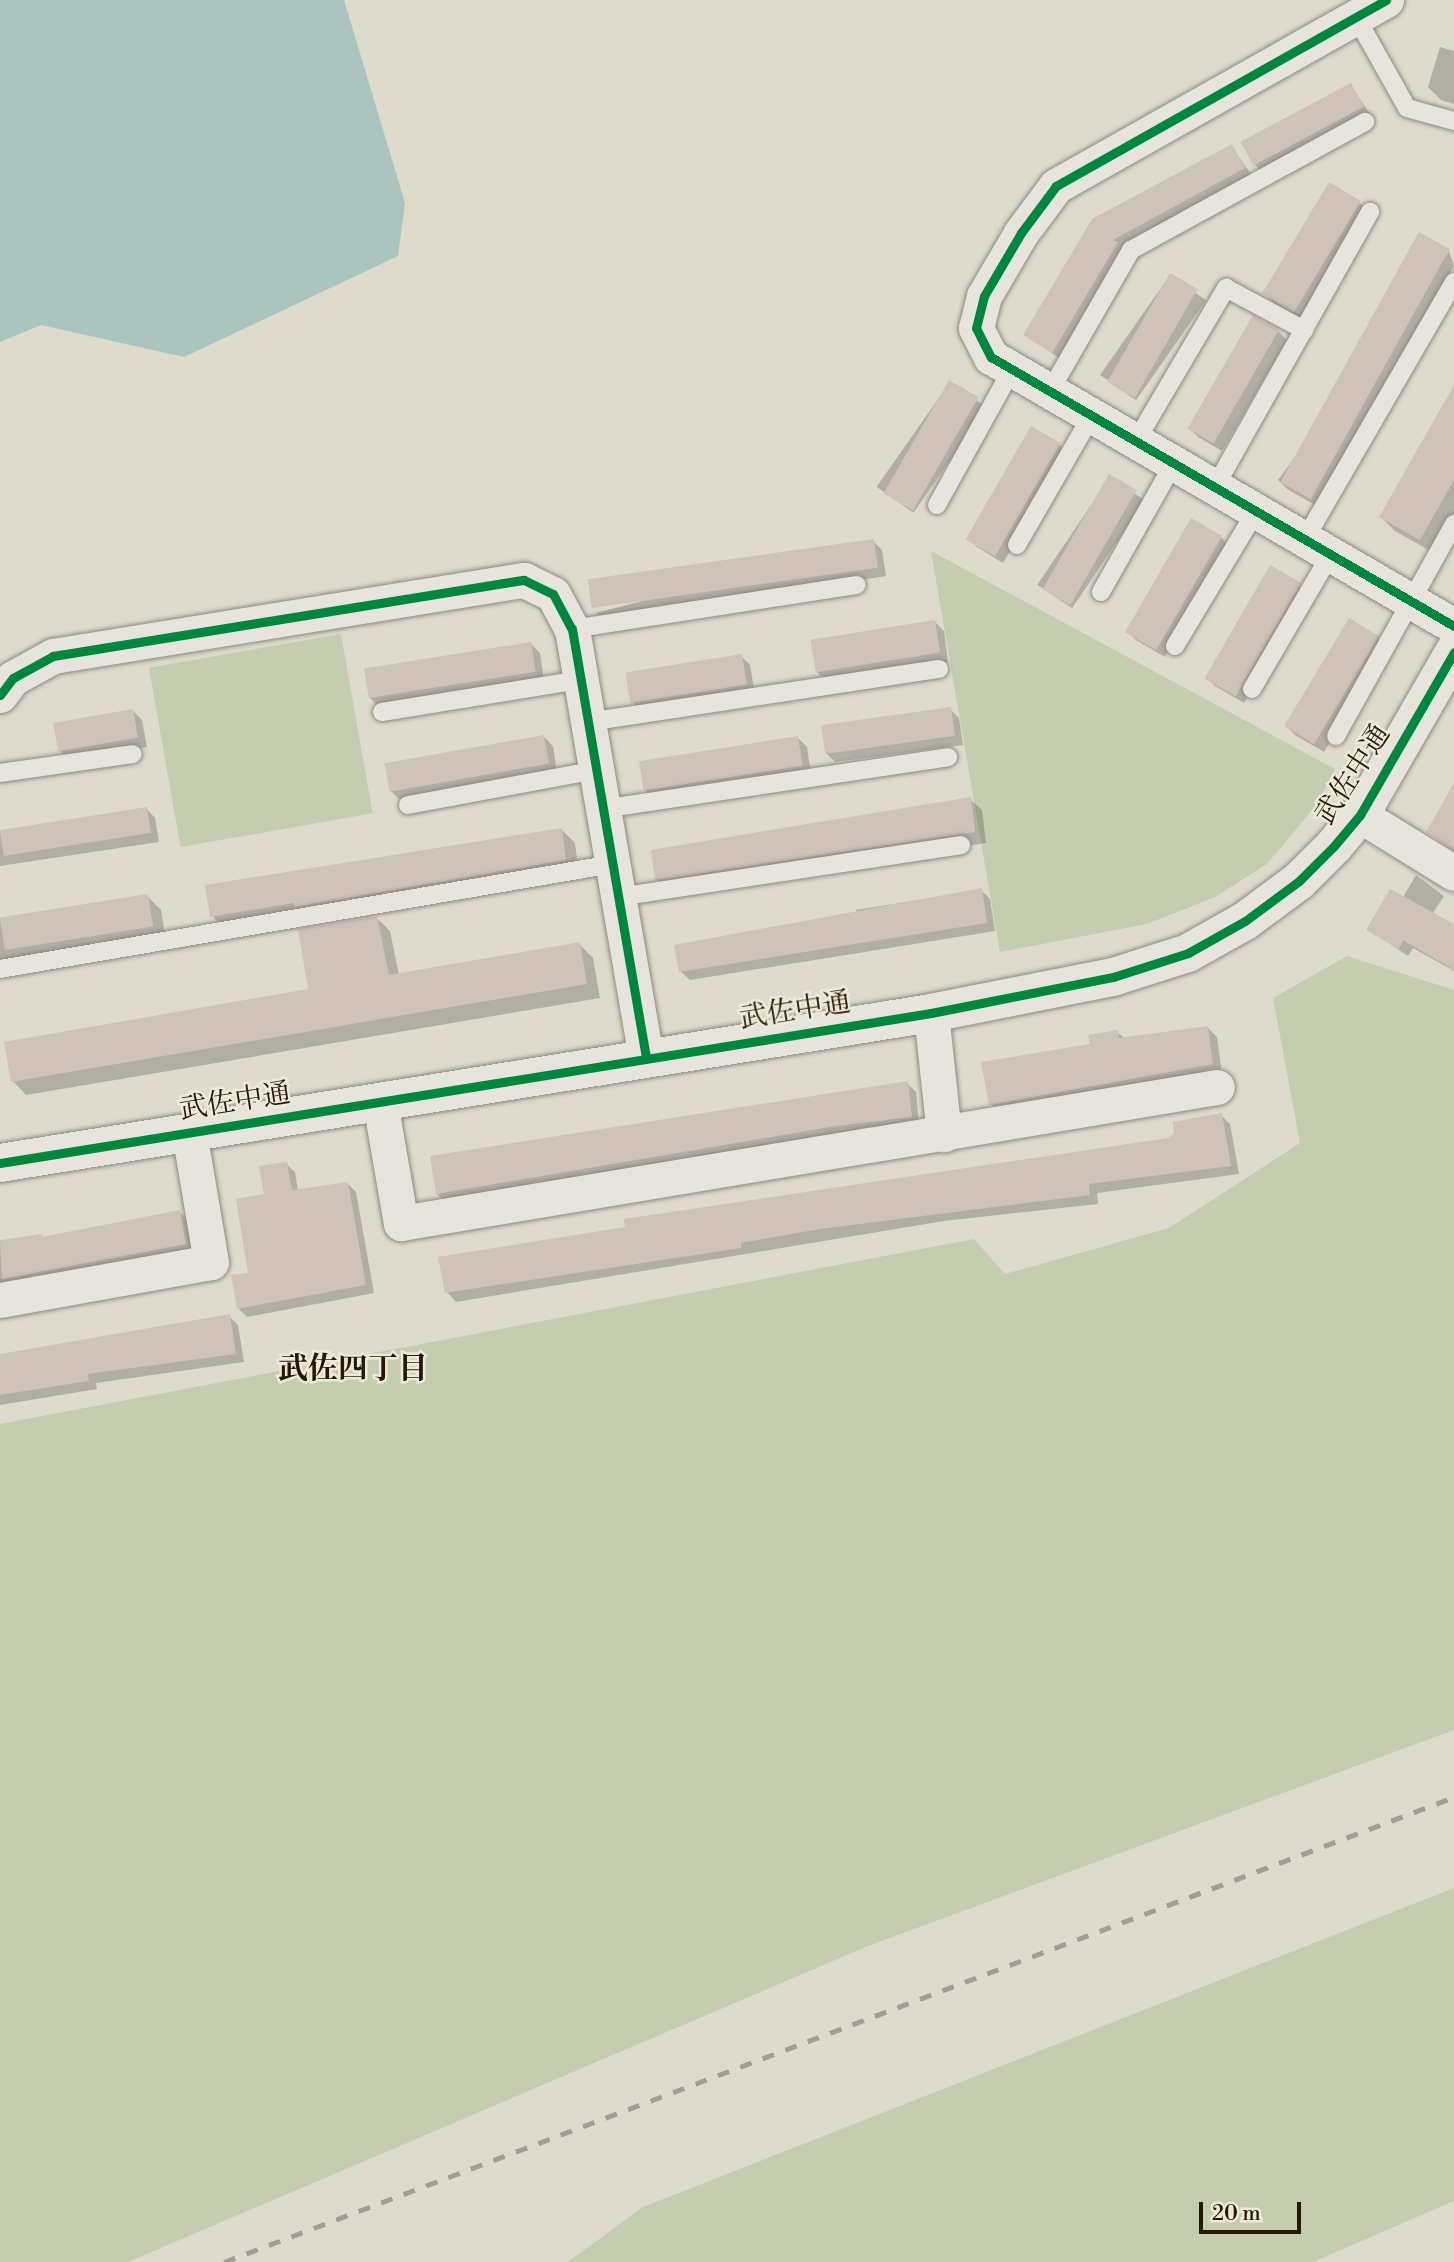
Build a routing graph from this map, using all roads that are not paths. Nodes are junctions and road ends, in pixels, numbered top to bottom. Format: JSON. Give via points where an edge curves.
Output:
{"nodes":[{"id":1,"x":1386,"y":0,"type":"edge"},
{"id":2,"x":1356,"y":17,"type":"junction"},
{"id":3,"x":1454,"y":121,"type":"edge"},
{"id":4,"x":1364,"y":122,"type":"dead end"},
{"id":5,"x":1370,"y":212,"type":"dead end"},
{"id":6,"x":1454,"y":282,"type":"edge"},
{"id":7,"x":1304,"y":330,"type":"junction"},
{"id":8,"x":1012,"y":369,"type":"junction"},
{"id":9,"x":1050,"y":391,"type":"junction"},
{"id":10,"x":1092,"y":415,"type":"junction"},
{"id":11,"x":1136,"y":441,"type":"junction"},
{"id":12,"x":1174,"y":463,"type":"junction"},
{"id":13,"x":1215,"y":487,"type":"junction"},
{"id":14,"x":937,"y":505,"type":"dead end"},
{"id":15,"x":1256,"y":511,"type":"junction"},
{"id":16,"x":1454,"y":524,"type":"edge"},
{"id":17,"x":1017,"y":545,"type":"dead end"},
{"id":18,"x":1318,"y":547,"type":"junction"},
{"id":19,"x":858,"y":585,"type":"dead end"},
{"id":20,"x":1101,"y":592,"type":"dead end"},
{"id":21,"x":1410,"y":601,"type":"junction"},
{"id":22,"x":1454,"y":626,"type":"edge"},
{"id":23,"x":572,"y":629,"type":"junction"},
{"id":24,"x":1175,"y":646,"type":"dead end"},
{"id":25,"x":1454,"y":652,"type":"edge"},
{"id":26,"x":939,"y":669,"type":"dead end"},
{"id":27,"x":580,"y":680,"type":"junction"},
{"id":28,"x":1252,"y":690,"type":"dead end"},
{"id":29,"x":0,"y":695,"type":"edge"},
{"id":30,"x":382,"y":712,"type":"dead end"},
{"id":31,"x":587,"y":722,"type":"junction"},
{"id":32,"x":1336,"y":736,"type":"dead end"},
{"id":33,"x":133,"y":754,"type":"dead end"},
{"id":34,"x":947,"y":757,"type":"dead end"},
{"id":35,"x":597,"y":770,"type":"junction"},
{"id":36,"x":0,"y":773,"type":"edge"},
{"id":37,"x":408,"y":805,"type":"dead end"},
{"id":38,"x":602,"y":809,"type":"junction"},
{"id":39,"x":1360,"y":815,"type":"junction"},
{"id":40,"x":961,"y":845,"type":"dead end"},
{"id":41,"x":1454,"y":873,"type":"edge"},
{"id":42,"x":615,"y":881,"type":"junction"},
{"id":43,"x":0,"y":969,"type":"edge"},
{"id":44,"x":931,"y":1013,"type":"junction"},
{"id":45,"x":646,"y":1057,"type":"junction"},
{"id":46,"x":1217,"y":1087,"type":"dead end"},
{"id":47,"x":380,"y":1102,"type":"junction"},
{"id":48,"x":189,"y":1132,"type":"junction"},
{"id":49,"x":944,"y":1134,"type":"junction"},
{"id":50,"x":0,"y":1163,"type":"edge"},
{"id":51,"x":0,"y":1300,"type":"edge"}],
"edges":[{"from":1,"to":2,"type":"street"},
{"from":2,"to":3,"type":"lane","via":[[1407,108]]},
{"from":2,"to":8,"type":"street","via":[[1056,186],[1021,233],[984,296],[976,328],[992,357]]},
{"from":4,"to":9,"type":"lane","via":[[1132,250]]},
{"from":5,"to":7,"type":"lane"},
{"from":6,"to":18,"type":"lane"},
{"from":7,"to":11,"type":"lane","via":[[1226,288]]},
{"from":7,"to":13,"type":"lane"},
{"from":8,"to":9,"type":"street"},
{"from":8,"to":14,"type":"lane"},
{"from":9,"to":10,"type":"street"},
{"from":10,"to":11,"type":"street"},
{"from":10,"to":17,"type":"lane"},
{"from":11,"to":12,"type":"street"},
{"from":12,"to":13,"type":"street"},
{"from":12,"to":20,"type":"lane"},
{"from":13,"to":15,"type":"street"},
{"from":15,"to":18,"type":"street"},
{"from":15,"to":24,"type":"lane"},
{"from":16,"to":21,"type":"lane"},
{"from":18,"to":21,"type":"street"},
{"from":18,"to":28,"type":"lane"},
{"from":19,"to":23,"type":"lane"},
{"from":21,"to":22,"type":"street"},
{"from":21,"to":32,"type":"lane"},
{"from":23,"to":27,"type":"street"},
{"from":23,"to":29,"type":"street","via":[[554,594],[524,580],[53,656],[13,678]]},
{"from":25,"to":39,"type":"street","name":"武佐中通"},
{"from":26,"to":31,"type":"lane"},
{"from":27,"to":30,"type":"lane"},
{"from":27,"to":31,"type":"street"},
{"from":31,"to":35,"type":"street"},
{"from":33,"to":36,"type":"lane"},
{"from":34,"to":38,"type":"lane"},
{"from":35,"to":37,"type":"lane"},
{"from":35,"to":38,"type":"street"},
{"from":38,"to":42,"type":"street"},
{"from":39,"to":41,"type":"street"},
{"from":39,"to":44,"type":"street","name":"武佐中通","via":[[1299,881],[1245,922],[1188,953],[1113,977]]},
{"from":40,"to":42,"type":"lane"},
{"from":42,"to":43,"type":"lane"},
{"from":42,"to":45,"type":"street"},
{"from":44,"to":45,"type":"street","name":"武佐中通"},
{"from":44,"to":49,"type":"street"},
{"from":45,"to":47,"type":"street","name":"武佐中通"},
{"from":46,"to":49,"type":"street"},
{"from":47,"to":48,"type":"street","name":"武佐中通"},
{"from":47,"to":49,"type":"street","via":[[401,1223]]},
{"from":48,"to":50,"type":"street","name":"武佐中通"},
{"from":48,"to":51,"type":"street","via":[[211,1262]]}]}
